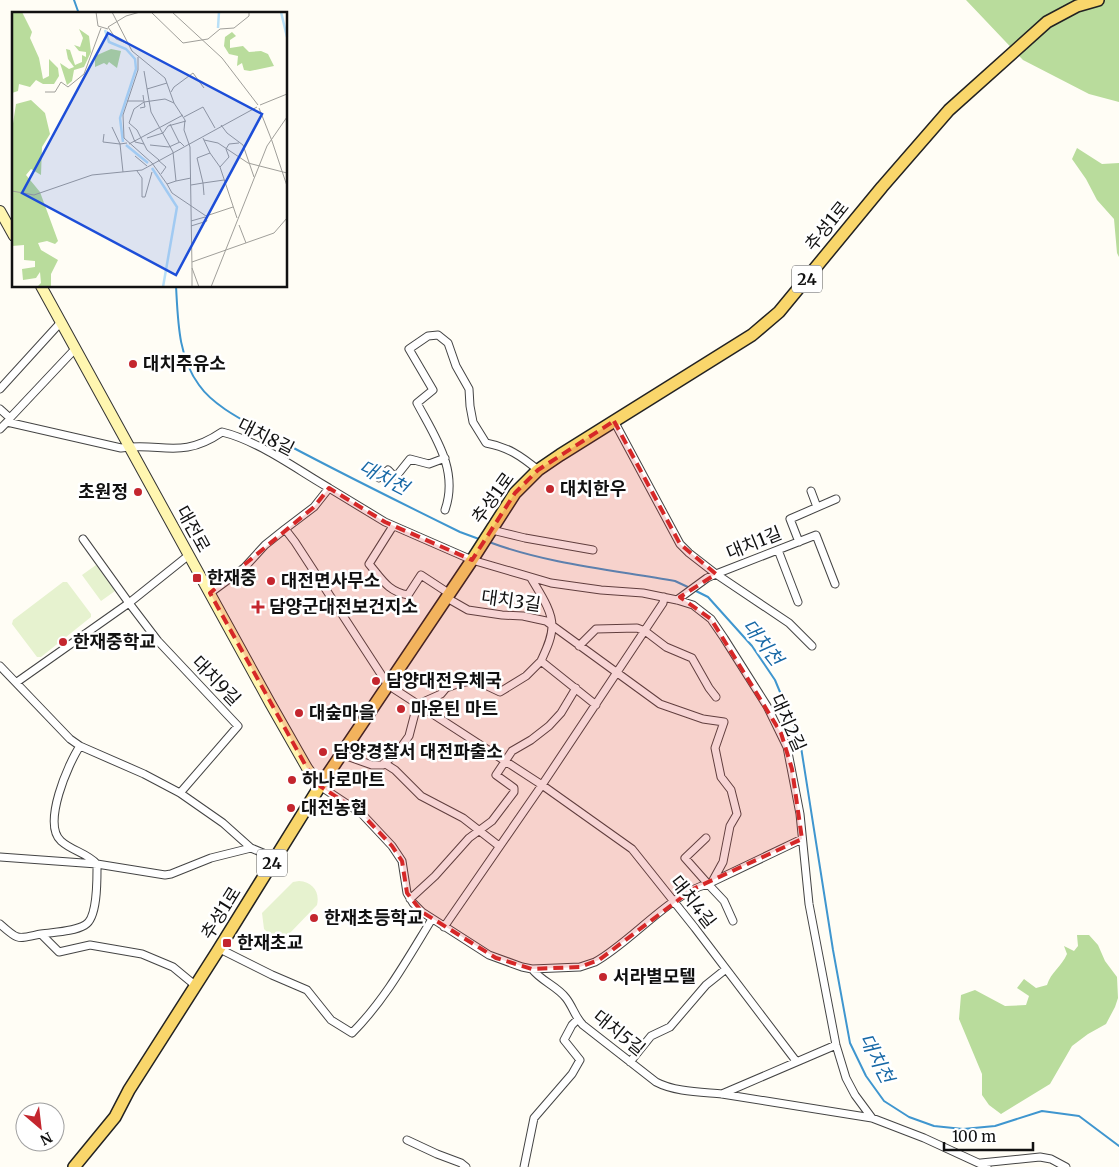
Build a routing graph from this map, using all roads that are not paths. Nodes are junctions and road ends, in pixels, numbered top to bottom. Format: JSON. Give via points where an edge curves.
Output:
{"nodes":[{"id":1,"x":1098,"y":0,"type":"edge"},
{"id":2,"x":0,"y":211,"type":"edge"},
{"id":3,"x":12,"y":232,"type":"edge"},
{"id":4,"x":42,"y":288,"type":"edge"},
{"id":5,"x":61,"y":322,"type":"junction"},
{"id":6,"x":76,"y":348,"type":"junction"},
{"id":7,"x":0,"y":389,"type":"edge"},
{"id":8,"x":0,"y":409,"type":"edge"},
{"id":9,"x":8,"y":420,"type":"junction"},
{"id":10,"x":614,"y":421,"type":"junction"},
{"id":11,"x":0,"y":429,"type":"edge"},
{"id":12,"x":129,"y":447,"type":"junction"},
{"id":13,"x":445,"y":458,"type":"junction"},
{"id":14,"x":538,"y":470,"type":"junction"},
{"id":15,"x":379,"y":478,"type":"dead end"},
{"id":16,"x":328,"y":488,"type":"junction"},
{"id":17,"x":811,"y":491,"type":"dead end"},
{"id":18,"x":836,"y":499,"type":"dead end"},
{"id":19,"x":817,"y":507,"type":"junction"},
{"id":20,"x":445,"y":510,"type":"dead end"},
{"id":21,"x":393,"y":526,"type":"junction"},
{"id":22,"x":285,"y":529,"type":"junction"},
{"id":23,"x":492,"y":530,"type":"junction"},
{"id":24,"x":84,"y":539,"type":"dead end"},
{"id":25,"x":799,"y":542,"type":"junction"},
{"id":26,"x":594,"y":550,"type":"dead end"},
{"id":27,"x":778,"y":550,"type":"junction"},
{"id":28,"x":189,"y":555,"type":"junction"},
{"id":29,"x":472,"y":560,"type":"junction"},
{"id":30,"x":716,"y":574,"type":"junction"},
{"id":31,"x":532,"y":578,"type":"junction"},
{"id":32,"x":835,"y":584,"type":"dead end"},
{"id":33,"x":210,"y":593,"type":"junction"},
{"id":34,"x":448,"y":596,"type":"junction"},
{"id":35,"x":664,"y":597,"type":"junction"},
{"id":36,"x":680,"y":597,"type":"junction"},
{"id":37,"x":798,"y":602,"type":"dead end"},
{"id":38,"x":129,"y":603,"type":"junction"},
{"id":39,"x":552,"y":625,"type":"junction"},
{"id":40,"x":645,"y":631,"type":"junction"},
{"id":41,"x":579,"y":646,"type":"junction"},
{"id":42,"x":812,"y":646,"type":"dead end"},
{"id":43,"x":541,"y":661,"type":"junction"},
{"id":44,"x":0,"y":666,"type":"edge"},
{"id":45,"x":618,"y":673,"type":"junction"},
{"id":46,"x":17,"y":682,"type":"junction"},
{"id":47,"x":388,"y":685,"type":"junction"},
{"id":48,"x":576,"y":688,"type":"junction"},
{"id":49,"x":716,"y":697,"type":"dead end"},
{"id":50,"x":596,"y":705,"type":"junction"},
{"id":51,"x":419,"y":706,"type":"junction"},
{"id":52,"x":80,"y":746,"type":"junction"},
{"id":53,"x":342,"y":754,"type":"junction"},
{"id":54,"x":504,"y":761,"type":"junction"},
{"id":55,"x":384,"y":763,"type":"junction"},
{"id":56,"x":542,"y":785,"type":"junction"},
{"id":57,"x":320,"y":786,"type":"junction"},
{"id":58,"x":180,"y":793,"type":"junction"},
{"id":59,"x":480,"y":831,"type":"junction"},
{"id":60,"x":706,"y":838,"type":"dead end"},
{"id":61,"x":802,"y":839,"type":"junction"},
{"id":62,"x":499,"y":846,"type":"junction"},
{"id":63,"x":251,"y":848,"type":"junction"},
{"id":64,"x":0,"y":857,"type":"edge"},
{"id":65,"x":275,"y":858,"type":"junction"},
{"id":66,"x":97,"y":864,"type":"junction"},
{"id":67,"x":710,"y":883,"type":"junction"},
{"id":68,"x":410,"y":899,"type":"junction"},
{"id":69,"x":674,"y":902,"type":"junction"},
{"id":70,"x":432,"y":919,"type":"junction"},
{"id":71,"x":733,"y":921,"type":"dead end"},
{"id":72,"x":0,"y":924,"type":"edge"},
{"id":73,"x":444,"y":927,"type":"junction"},
{"id":74,"x":41,"y":934,"type":"junction"},
{"id":75,"x":220,"y":949,"type":"junction"},
{"id":76,"x":532,"y":968,"type":"junction"},
{"id":77,"x":726,"y":969,"type":"junction"},
{"id":78,"x":196,"y":986,"type":"junction"},
{"id":79,"x":578,"y":1019,"type":"junction"},
{"id":80,"x":836,"y":1044,"type":"junction"},
{"id":81,"x":796,"y":1061,"type":"junction"},
{"id":82,"x":630,"y":1062,"type":"junction"},
{"id":83,"x":722,"y":1094,"type":"junction"},
{"id":84,"x":872,"y":1118,"type":"junction"},
{"id":85,"x":407,"y":1140,"type":"dead end"},
{"id":86,"x":984,"y":1165,"type":"edge"},
{"id":87,"x":74,"y":1167,"type":"edge"},
{"id":88,"x":466,"y":1167,"type":"edge"},
{"id":89,"x":524,"y":1167,"type":"edge"},
{"id":90,"x":1066,"y":1167,"type":"edge"}],
"edges":[{"from":1,"to":10,"type":"main road","name":"추성1로","number":"24","via":[[1077,6],[1048,22],[949,110],[779,312],[752,335]]},
{"from":2,"to":3,"type":"street"},
{"from":4,"to":5,"type":"street","name":"대전로"},
{"from":5,"to":6,"type":"street","name":"대전로"},
{"from":5,"to":7,"type":"street"},
{"from":6,"to":9,"type":"street"},
{"from":6,"to":12,"type":"street","name":"대전로"},
{"from":8,"to":9,"type":"street"},
{"from":9,"to":11,"type":"street"},
{"from":9,"to":12,"type":"street","name":"대치8길","via":[[121,448]]},
{"from":10,"to":14,"type":"main road","name":"추성1로","number":"24"},
{"from":10,"to":30,"type":"street","name":"대치1길","via":[[680,544]]},
{"from":12,"to":16,"type":"street","name":"대치8길","via":[[189,448],[222,432],[268,452]]},
{"from":12,"to":28,"type":"street","name":"대전로"},
{"from":13,"to":14,"type":"street","via":[[416,403],[433,390],[409,349],[428,336],[438,335],[448,343],[469,389],[473,422],[486,443],[502,446]]},
{"from":13,"to":15,"type":"street","via":[[429,464],[410,459],[398,474],[394,476],[388,470]]},
{"from":13,"to":20,"type":"street","via":[[449,499]]},
{"from":14,"to":23,"type":"main road","name":"추성1로","number":"24","via":[[515,493]]},
{"from":16,"to":21,"type":"street","name":"대치8길"},
{"from":16,"to":22,"type":"street","via":[[314,507]]},
{"from":17,"to":19,"type":"street"},
{"from":18,"to":19,"type":"street"},
{"from":19,"to":25,"type":"street","via":[[790,519]]},
{"from":21,"to":29,"type":"street","name":"대치8길"},
{"from":21,"to":34,"type":"street","name":"대치3길","via":[[369,564],[395,591],[408,594],[421,575]]},
{"from":22,"to":33,"type":"street","via":[[244,568]]},
{"from":22,"to":47,"type":"street"},
{"from":23,"to":26,"type":"street"},
{"from":23,"to":29,"type":"main road","name":"추성1로","number":"24"},
{"from":24,"to":38,"type":"street"},
{"from":25,"to":27,"type":"street","name":"대치1길"},
{"from":25,"to":32,"type":"street","name":"대치1길","via":[[816,535]]},
{"from":27,"to":30,"type":"street","name":"대치1길"},
{"from":27,"to":37,"type":"street"},
{"from":28,"to":33,"type":"street","name":"대전로"},
{"from":28,"to":38,"type":"street"},
{"from":29,"to":31,"type":"street","name":"대치2길"},
{"from":29,"to":34,"type":"main road","name":"추성1로","number":"24"},
{"from":30,"to":36,"type":"street"},
{"from":30,"to":42,"type":"street","via":[[789,624]]},
{"from":31,"to":35,"type":"street","name":"대치2길"},
{"from":31,"to":39,"type":"street"},
{"from":33,"to":57,"type":"street","name":"대전로"},
{"from":34,"to":39,"type":"street","name":"대치3길","via":[[468,610],[523,616]]},
{"from":34,"to":47,"type":"main road","name":"추성1로","number":"24"},
{"from":35,"to":36,"type":"street","name":"대치2길"},
{"from":35,"to":40,"type":"street"},
{"from":36,"to":61,"type":"street","name":"대치2길","via":[[711,620],[767,706],[787,747]]},
{"from":38,"to":46,"type":"street"},
{"from":38,"to":58,"type":"street","name":"대치9길","via":[[158,641],[238,726]]},
{"from":39,"to":41,"type":"street","name":"대치3길"},
{"from":39,"to":43,"type":"street"},
{"from":40,"to":41,"type":"street","via":[[637,628],[596,629]]},
{"from":40,"to":45,"type":"street"},
{"from":40,"to":49,"type":"street","via":[[666,647],[692,658]]},
{"from":41,"to":45,"type":"street","name":"대치3길"},
{"from":43,"to":48,"type":"street"},
{"from":43,"to":51,"type":"street","via":[[526,676],[500,692],[471,681],[446,688]]},
{"from":44,"to":46,"type":"street"},
{"from":45,"to":50,"type":"street"},
{"from":45,"to":67,"type":"street","name":"대치3길","via":[[660,704],[703,719],[724,722],[716,748],[721,777],[731,790],[737,814],[730,826],[723,862]]},
{"from":46,"to":52,"type":"street"},
{"from":47,"to":51,"type":"street","name":"대치4길"},
{"from":47,"to":53,"type":"main road","name":"추성1로","number":"24"},
{"from":48,"to":50,"type":"street"},
{"from":48,"to":54,"type":"street","via":[[565,709],[549,726],[512,751]]},
{"from":50,"to":56,"type":"street"},
{"from":51,"to":54,"type":"street","name":"대치4길"},
{"from":51,"to":55,"type":"street","via":[[409,736]]},
{"from":52,"to":58,"type":"street"},
{"from":52,"to":66,"type":"street","via":[[66,771],[56,807],[55,828],[62,842]]},
{"from":53,"to":55,"type":"street","via":[[376,765]]},
{"from":53,"to":57,"type":"main road","name":"추성1로","number":"24"},
{"from":54,"to":56,"type":"street","name":"대치4길"},
{"from":54,"to":59,"type":"street","via":[[496,775],[514,788],[514,792],[495,818]]},
{"from":55,"to":59,"type":"street","via":[[421,796],[454,812]]},
{"from":56,"to":62,"type":"street"},
{"from":56,"to":69,"type":"street","name":"대치4길","via":[[632,849]]},
{"from":57,"to":65,"type":"main road","name":"추성1로","number":"24"},
{"from":57,"to":68,"type":"street","via":[[362,814],[392,846],[402,861]]},
{"from":58,"to":63,"type":"street","via":[[223,823]]},
{"from":59,"to":62,"type":"street"},
{"from":59,"to":68,"type":"street","via":[[469,838]]},
{"from":60,"to":67,"type":"street","via":[[685,858]]},
{"from":61,"to":67,"type":"street"},
{"from":61,"to":80,"type":"street","name":"대치2길","via":[[809,904]]},
{"from":62,"to":73,"type":"street"},
{"from":63,"to":65,"type":"street"},
{"from":63,"to":66,"type":"street","via":[[165,875]]},
{"from":64,"to":66,"type":"street"},
{"from":65,"to":75,"type":"main road","name":"추성1로","number":"24"},
{"from":66,"to":74,"type":"street","via":[[94,904],[88,922],[80,927]]},
{"from":67,"to":69,"type":"street","via":[[693,889]]},
{"from":67,"to":71,"type":"street","via":[[724,901]]},
{"from":68,"to":70,"type":"street","name":"대치5길"},
{"from":69,"to":76,"type":"street","via":[[595,962],[580,967]]},
{"from":69,"to":77,"type":"street","name":"대치4길"},
{"from":70,"to":73,"type":"street","name":"대치5길"},
{"from":70,"to":75,"type":"street","via":[[405,965],[352,1033],[331,1020],[307,990]]},
{"from":72,"to":74,"type":"street","via":[[18,939]]},
{"from":73,"to":76,"type":"street","name":"대치5길","via":[[489,955]]},
{"from":74,"to":78,"type":"street","via":[[59,952],[90,945],[142,954],[172,966]]},
{"from":75,"to":78,"type":"main road","name":"추성1로","number":"24"},
{"from":76,"to":79,"type":"street","name":"대치5길","via":[[566,998]]},
{"from":77,"to":81,"type":"street","name":"대치4길"},
{"from":77,"to":82,"type":"street","via":[[706,985],[670,1027],[650,1036]]},
{"from":78,"to":87,"type":"main road","name":"추성1로","number":"24","via":[[115,1117]]},
{"from":79,"to":82,"type":"street","name":"대치5길"},
{"from":79,"to":89,"type":"street","via":[[564,1040],[580,1060],[534,1118]]},
{"from":80,"to":81,"type":"street"},
{"from":80,"to":84,"type":"street","name":"대치2길","via":[[846,1078]]},
{"from":81,"to":83,"type":"street"},
{"from":82,"to":83,"type":"street","name":"대치5길","via":[[664,1086]]},
{"from":83,"to":84,"type":"street","name":"대치5길"},
{"from":84,"to":86,"type":"street","name":"대치5길"},
{"from":85,"to":88,"type":"street"},
{"from":86,"to":90,"type":"street","via":[[1040,1157],[1051,1158]]}]}
